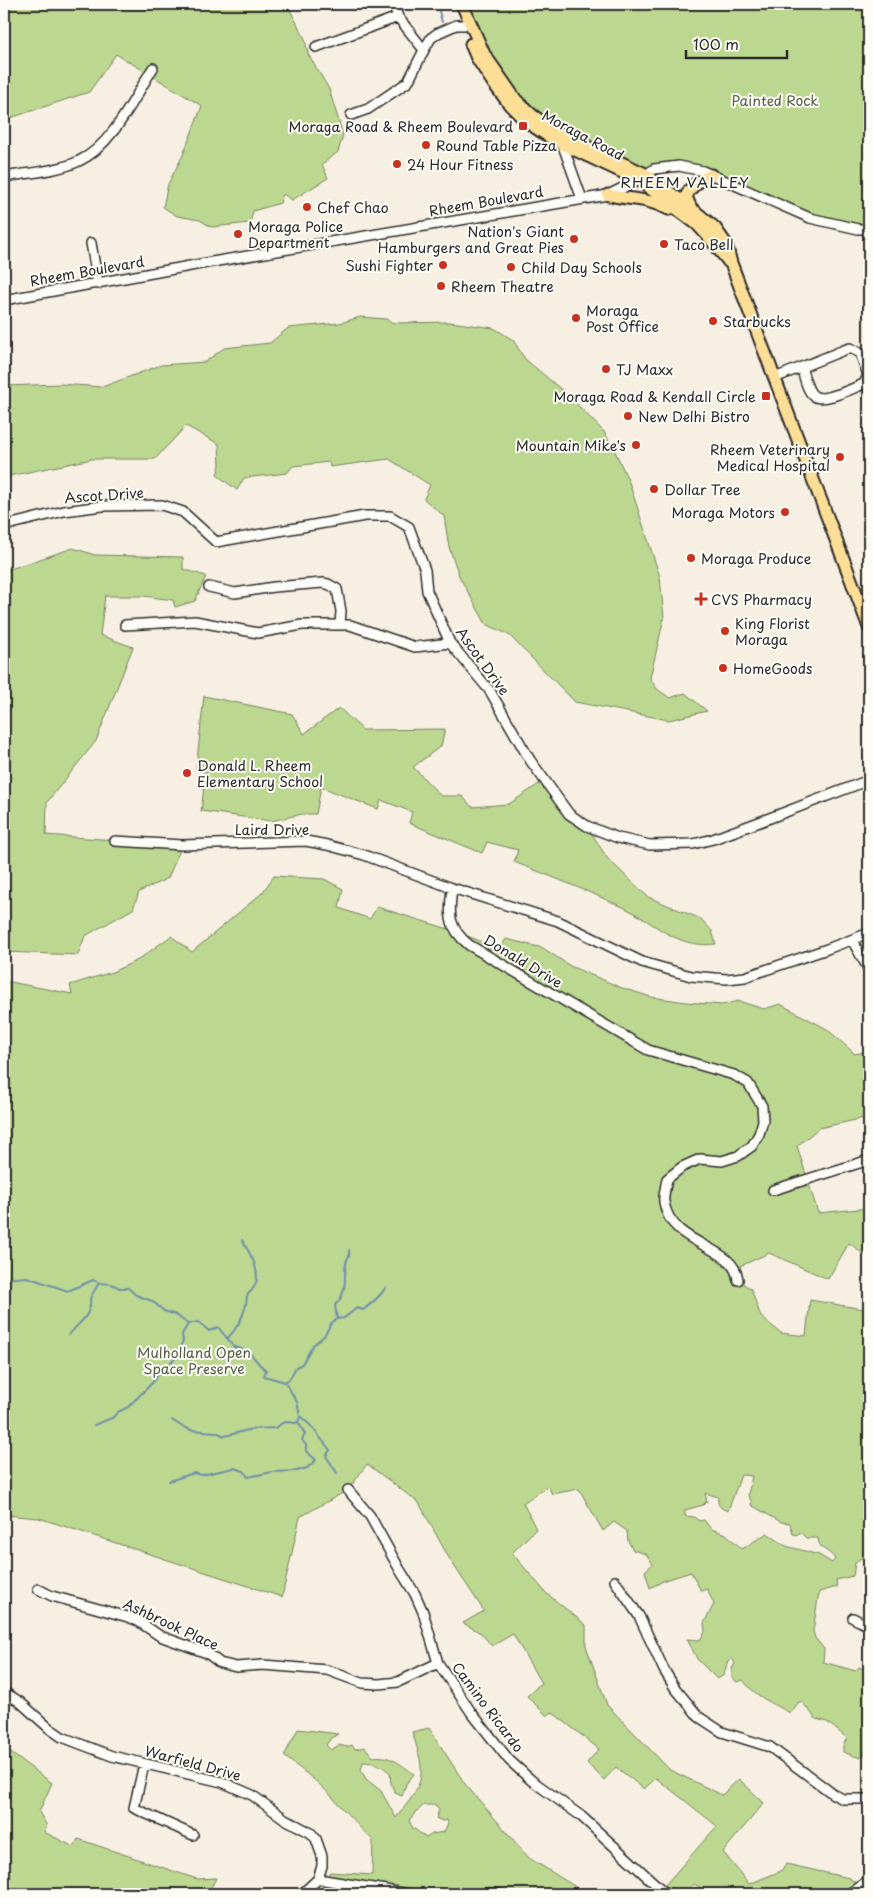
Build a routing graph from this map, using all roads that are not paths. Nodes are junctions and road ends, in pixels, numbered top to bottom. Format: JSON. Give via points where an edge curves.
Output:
{"nodes":[{"id":1,"x":393,"y":4,"type":"edge"},
{"id":2,"x":458,"y":4,"type":"edge"},
{"id":3,"x":462,"y":4,"type":"edge"},
{"id":4,"x":398,"y":17,"type":"junction"},
{"id":5,"x":464,"y":25,"type":"junction"},
{"id":6,"x":316,"y":47,"type":"dead end"},
{"id":7,"x":424,"y":50,"type":"junction"},
{"id":8,"x":153,"y":68,"type":"dead end"},
{"id":9,"x":351,"y":115,"type":"dead end"},
{"id":10,"x":562,"y":143,"type":"junction"},
{"id":11,"x":711,"y":175,"type":"junction"},
{"id":12,"x":4,"y":177,"type":"edge"},
{"id":13,"x":642,"y":177,"type":"junction"},
{"id":14,"x":608,"y":195,"type":"junction"},
{"id":15,"x":582,"y":199,"type":"junction"},
{"id":16,"x":687,"y":211,"type":"junction"},
{"id":17,"x":869,"y":229,"type":"edge"},
{"id":18,"x":91,"y":243,"type":"dead end"},
{"id":19,"x":98,"y":284,"type":"junction"},
{"id":20,"x":4,"y":300,"type":"edge"},
{"id":21,"x":801,"y":367,"type":"junction"},
{"id":22,"x":774,"y":378,"type":"junction"},
{"id":23,"x":4,"y":526,"type":"edge"},
{"id":24,"x":208,"y":587,"type":"dead end"},
{"id":25,"x":125,"y":625,"type":"dead end"},
{"id":26,"x":340,"y":625,"type":"junction"},
{"id":27,"x":869,"y":628,"type":"edge"},
{"id":28,"x":450,"y":643,"type":"junction"},
{"id":29,"x":869,"y":780,"type":"edge"},
{"id":30,"x":115,"y":841,"type":"dead end"},
{"id":31,"x":452,"y":888,"type":"junction"},
{"id":32,"x":869,"y":933,"type":"edge"},
{"id":33,"x":852,"y":940,"type":"junction"},
{"id":34,"x":869,"y":970,"type":"edge"},
{"id":35,"x":869,"y":1160,"type":"edge"},
{"id":36,"x":773,"y":1190,"type":"dead end"},
{"id":37,"x":738,"y":1280,"type":"dead end"},
{"id":38,"x":348,"y":1490,"type":"dead end"},
{"id":39,"x":615,"y":1581,"type":"dead end"},
{"id":40,"x":38,"y":1589,"type":"dead end"},
{"id":41,"x":853,"y":1618,"type":"dead end"},
{"id":42,"x":869,"y":1626,"type":"edge"},
{"id":43,"x":438,"y":1663,"type":"junction"},
{"id":44,"x":4,"y":1692,"type":"edge"},
{"id":45,"x":144,"y":1764,"type":"junction"},
{"id":46,"x":869,"y":1799,"type":"edge"},
{"id":47,"x":193,"y":1835,"type":"dead end"},
{"id":48,"x":318,"y":1879,"type":"junction"},
{"id":49,"x":869,"y":1880,"type":"edge"},
{"id":50,"x":302,"y":1894,"type":"edge"},
{"id":51,"x":410,"y":1894,"type":"edge"},
{"id":52,"x":480,"y":1894,"type":"edge"},
{"id":53,"x":500,"y":1894,"type":"edge"},
{"id":54,"x":666,"y":1894,"type":"edge"},
{"id":55,"x":849,"y":1894,"type":"edge"}],
"edges":[{"from":1,"to":4,"type":"street"},
{"from":2,"to":5,"type":"main road","name":"Moraga Road"},
{"from":3,"to":13,"type":"main road","name":"Moraga Road","via":[[484,54],[516,100],[558,133]]},
{"from":4,"to":6,"type":"street"},
{"from":4,"to":7,"type":"street"},
{"from":5,"to":7,"type":"street","via":[[438,33]]},
{"from":5,"to":10,"type":"main road","name":"Moraga Road","via":[[477,58],[510,105],[527,122]]},
{"from":7,"to":9,"type":"street","via":[[408,82],[368,109]]},
{"from":8,"to":12,"type":"street","via":[[109,138],[94,153],[67,166]]},
{"from":10,"to":13,"type":"main road","name":"Moraga Road"},
{"from":10,"to":15,"type":"street"},
{"from":11,"to":13,"type":"street","name":"Rheem Boulevard","via":[[679,166],[654,169]]},
{"from":11,"to":16,"type":"main road","via":[[689,189]]},
{"from":11,"to":17,"type":"street","name":"Rheem Boulevard","via":[[810,218]]},
{"from":13,"to":14,"type":"street","name":"Rheem Boulevard"},
{"from":13,"to":16,"type":"main road","name":"Moraga Road"},
{"from":14,"to":15,"type":"street","name":"Rheem Boulevard"},
{"from":14,"to":16,"type":"main road","via":[[652,201]]},
{"from":15,"to":19,"type":"street","name":"Rheem Boulevard"},
{"from":16,"to":22,"type":"main road","name":"Moraga Road","via":[[715,228],[726,244]]},
{"from":18,"to":19,"type":"street"},
{"from":19,"to":20,"type":"street","name":"Rheem Boulevard"},
{"from":21,"to":21,"type":"street","via":[[811,393],[824,399],[864,384],[868,375],[860,354],[850,348]]},
{"from":21,"to":22,"type":"street"},
{"from":22,"to":27,"type":"main road","name":"Moraga Road"},
{"from":23,"to":28,"type":"street","name":"Ascot Drive","via":[[64,510],[162,505],[183,512],[216,542],[365,516],[390,516],[409,527],[426,570],[427,591]]},
{"from":24,"to":26,"type":"street","via":[[235,592],[328,584],[337,589]]},
{"from":25,"to":26,"type":"street","via":[[195,622],[258,633],[302,625]]},
{"from":26,"to":28,"type":"street","via":[[350,625],[415,647]]},
{"from":28,"to":29,"type":"street","name":"Ascot Drive","via":[[490,691],[530,760],[570,814],[587,826],[618,838],[650,845],[693,844],[762,822]]},
{"from":30,"to":31,"type":"street","name":"Laird Drive","via":[[182,845],[306,841],[364,855]]},
{"from":31,"to":33,"type":"street","via":[[558,921],[642,962],[691,976],[745,977]]},
{"from":31,"to":37,"type":"street","name":"Donald Drive","via":[[451,922],[468,945],[648,1050],[748,1082],[762,1106],[763,1121],[752,1146],[738,1156],[722,1161],[700,1159],[682,1166],[667,1179],[664,1201],[671,1221],[686,1236],[729,1260]]},
{"from":32,"to":33,"type":"street"},
{"from":33,"to":34,"type":"street"},
{"from":35,"to":36,"type":"street"},
{"from":38,"to":43,"type":"street","name":"Camino Ricardo","via":[[370,1516],[415,1594],[424,1612]]},
{"from":39,"to":46,"type":"street","via":[[639,1616],[664,1670],[698,1717],[722,1732],[770,1747],[843,1799]]},
{"from":40,"to":43,"type":"street","name":"Ashbrook Place","via":[[138,1621],[160,1636],[207,1653],[220,1663],[236,1668],[264,1665],[327,1670],[362,1683],[379,1684],[398,1682]]},
{"from":41,"to":42,"type":"street"},
{"from":43,"to":54,"type":"street","name":"Camino Ricardo","via":[[509,1760],[581,1816]]},
{"from":44,"to":45,"type":"street","name":"Warfield Drive","via":[[62,1737]]},
{"from":45,"to":47,"type":"street","via":[[134,1808]]},
{"from":45,"to":48,"type":"street","name":"Warfield Drive","via":[[238,1788],[311,1833],[322,1856]]},
{"from":48,"to":50,"type":"street"},
{"from":48,"to":51,"type":"street"},
{"from":49,"to":55,"type":"street"},
{"from":52,"to":53,"type":"street"}]}
